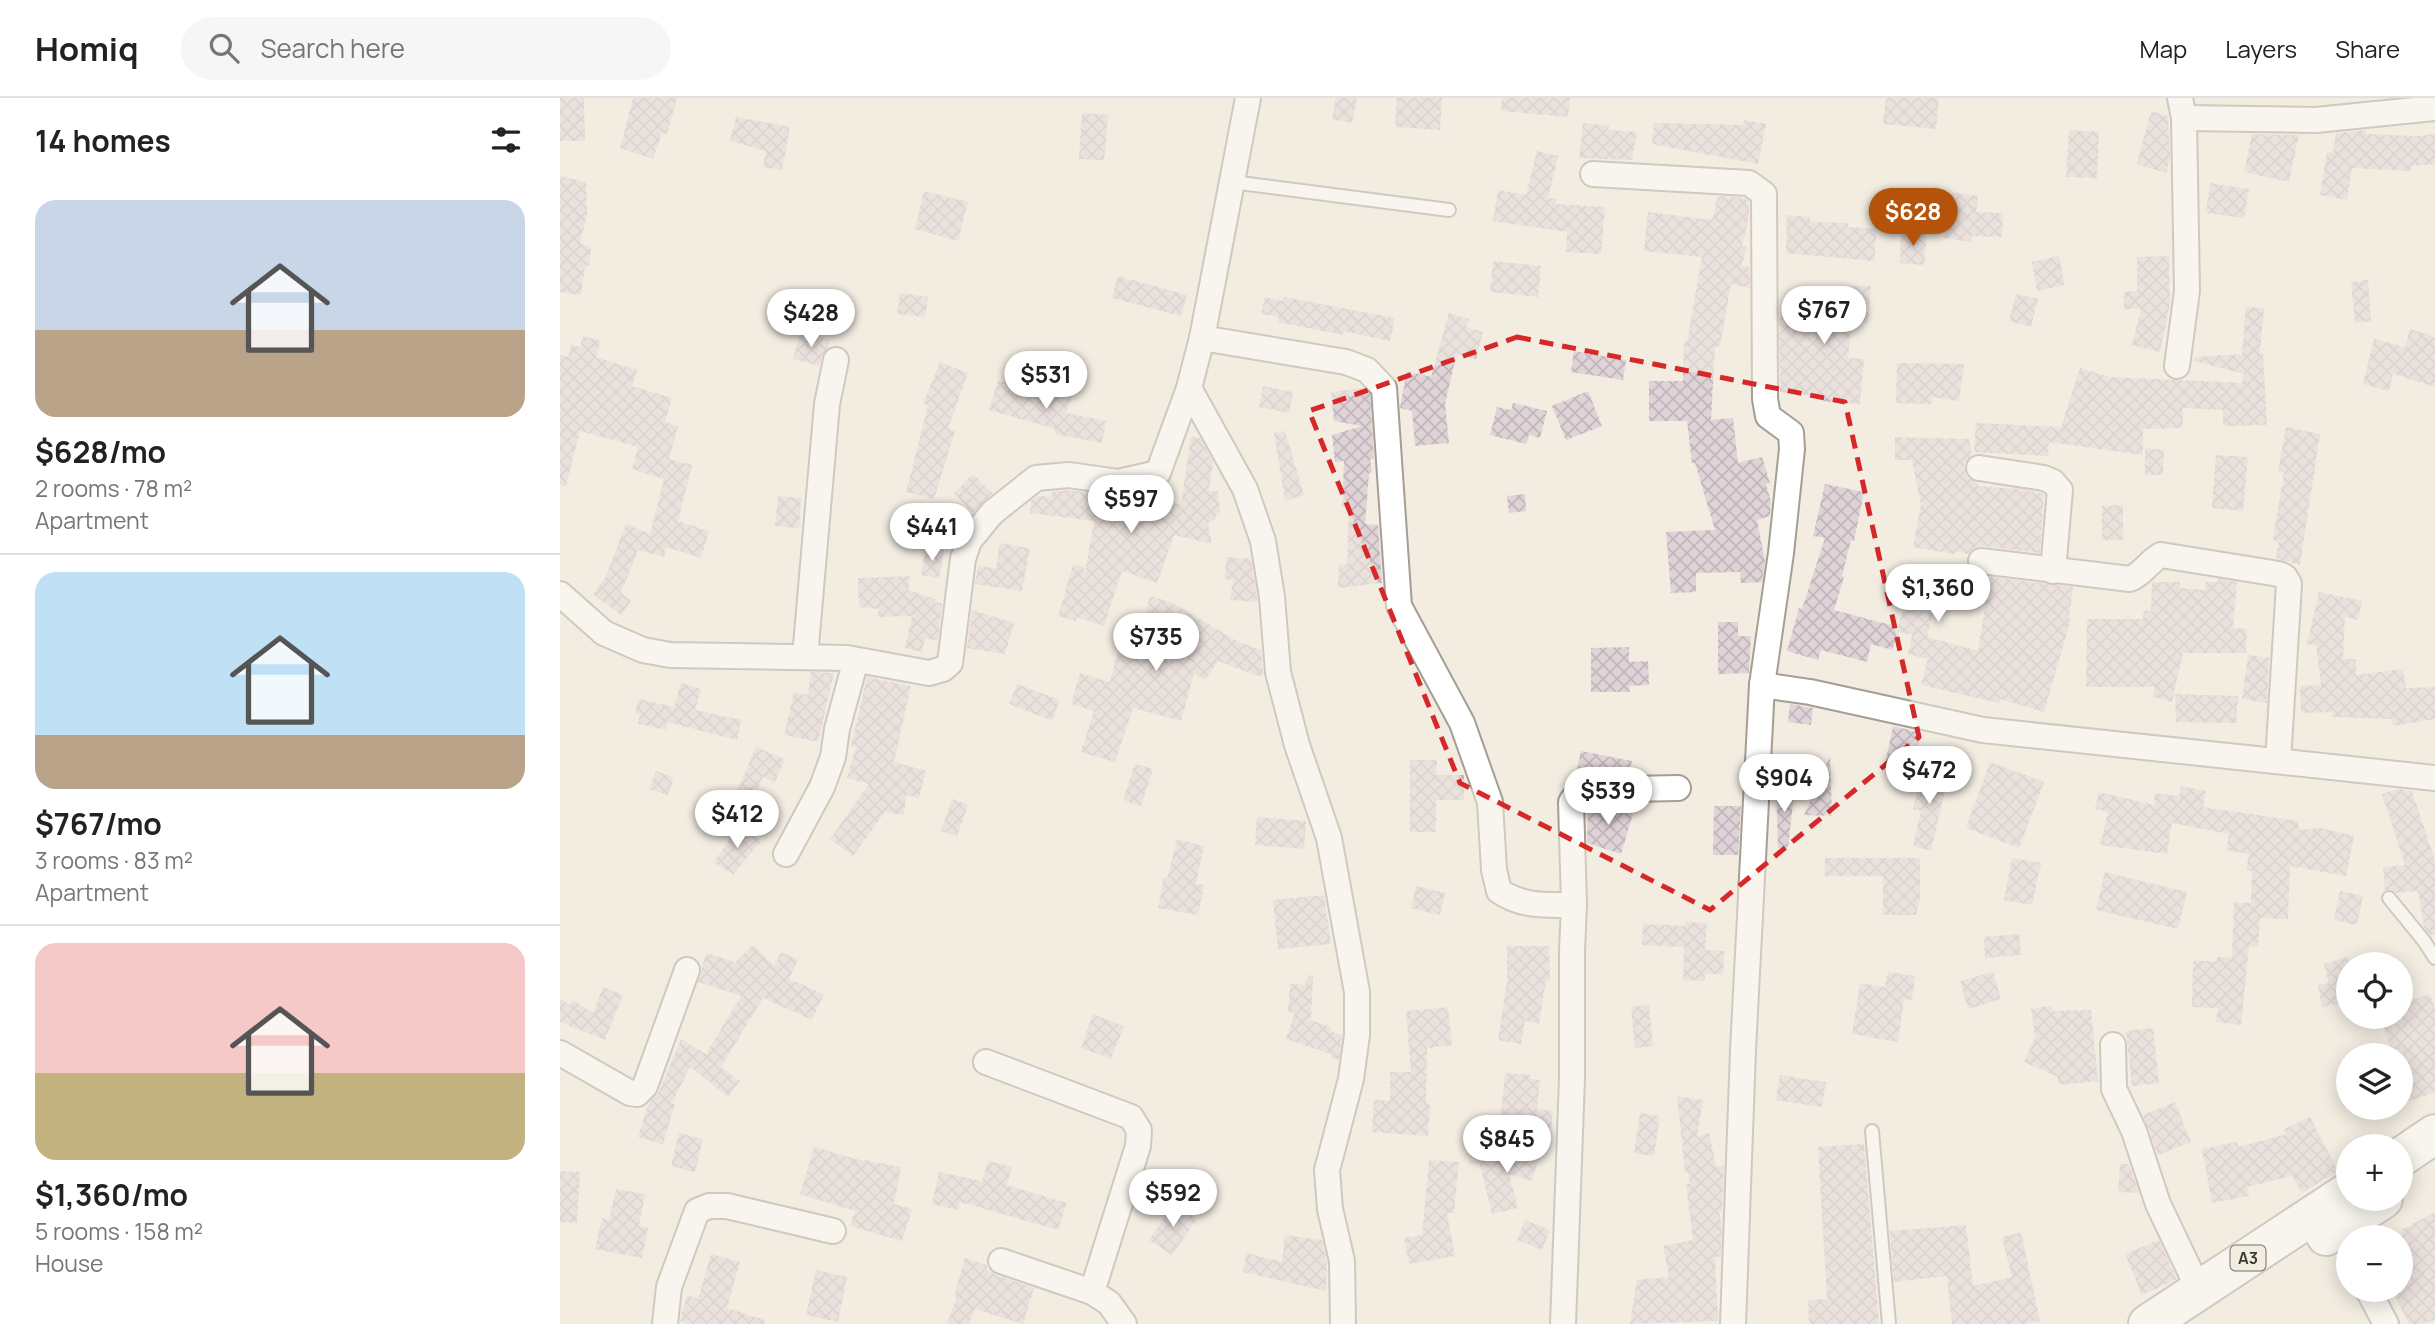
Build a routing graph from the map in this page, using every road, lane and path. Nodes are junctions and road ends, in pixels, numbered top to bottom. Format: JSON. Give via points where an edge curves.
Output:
{"nodes":[{"id":1,"x":1248,"y":98,"type":"edge"},
{"id":2,"x":2182,"y":108,"type":"edge"},
{"id":3,"x":2435,"y":108,"type":"edge"},
{"id":4,"x":1593,"y":174,"type":"dead end"},
{"id":5,"x":1232,"y":182,"type":"junction"},
{"id":6,"x":1449,"y":210,"type":"dead end"},
{"id":7,"x":1202,"y":338,"type":"junction"},
{"id":8,"x":836,"y":360,"type":"dead end"},
{"id":9,"x":2177,"y":366,"type":"dead end"},
{"id":10,"x":1189,"y":388,"type":"junction"},
{"id":11,"x":1979,"y":468,"type":"dead end"},
{"id":12,"x":1981,"y":561,"type":"dead end"},
{"id":13,"x":2053,"y":571,"type":"junction"},
{"id":14,"x":560,"y":594,"type":"edge"},
{"id":15,"x":805,"y":657,"type":"junction"},
{"id":16,"x":856,"y":660,"type":"junction"},
{"id":17,"x":1762,"y":685,"type":"junction"},
{"id":18,"x":2278,"y":761,"type":"junction"},
{"id":19,"x":2435,"y":778,"type":"edge"},
{"id":20,"x":1678,"y":788,"type":"dead end"},
{"id":21,"x":786,"y":854,"type":"dead end"},
{"id":22,"x":2389,"y":898,"type":"dead end"},
{"id":23,"x":1574,"y":905,"type":"junction"},
{"id":24,"x":2435,"y":958,"type":"edge"},
{"id":25,"x":687,"y":970,"type":"dead end"},
{"id":26,"x":2113,"y":1045,"type":"dead end"},
{"id":27,"x":560,"y":1053,"type":"edge"},
{"id":28,"x":986,"y":1062,"type":"dead end"},
{"id":29,"x":1872,"y":1131,"type":"dead end"},
{"id":30,"x":2435,"y":1135,"type":"edge"},
{"id":31,"x":2413,"y":1149,"type":"edge"},
{"id":32,"x":2435,"y":1165,"type":"edge"},
{"id":33,"x":2413,"y":1179,"type":"edge"},
{"id":34,"x":2364,"y":1211,"type":"edge"},
{"id":35,"x":2345,"y":1223,"type":"edge"},
{"id":36,"x":833,"y":1231,"type":"dead end"},
{"id":37,"x":1001,"y":1261,"type":"dead end"},
{"id":38,"x":1092,"y":1292,"type":"junction"},
{"id":39,"x":2374,"y":1302,"type":"edge"},
{"id":40,"x":2197,"y":1307,"type":"edge"},
{"id":41,"x":665,"y":1324,"type":"edge"},
{"id":42,"x":1124,"y":1324,"type":"edge"},
{"id":43,"x":1343,"y":1324,"type":"edge"},
{"id":44,"x":1563,"y":1324,"type":"edge"},
{"id":45,"x":1733,"y":1324,"type":"edge"},
{"id":46,"x":1889,"y":1324,"type":"edge"},
{"id":47,"x":2148,"y":1324,"type":"edge"},
{"id":48,"x":2386,"y":1324,"type":"edge"}],
"edges":[{"from":1,"to":5,"type":"street"},
{"from":2,"to":3,"type":"street","via":[[2316,120]]},
{"from":2,"to":9,"type":"street","via":[[2187,291]]},
{"from":4,"to":17,"type":"street","via":[[1749,183],[1764,194],[1765,399],[1768,416],[1791,433],[1792,449]]},
{"from":5,"to":6,"type":"lane"},
{"from":5,"to":7,"type":"street"},
{"from":7,"to":10,"type":"street"},
{"from":7,"to":23,"type":"street","via":[[1346,362],[1367,370],[1384,388],[1399,606],[1462,723],[1490,802],[1499,891],[1514,901]]},
{"from":8,"to":15,"type":"street","via":[[827,404]]},
{"from":10,"to":16,"type":"street","via":[[1158,473],[1118,482],[1069,475],[1035,478],[992,513],[969,541],[963,559],[950,663],[943,669],[929,673]]},
{"from":10,"to":43,"type":"street","via":[[1245,489],[1263,541],[1278,672],[1329,838],[1357,992],[1350,1079],[1327,1170],[1342,1261]]},
{"from":11,"to":13,"type":"street","via":[[2043,478],[2060,490]]},
{"from":12,"to":13,"type":"street"},
{"from":13,"to":18,"type":"street","via":[[2130,579],[2161,555],[2285,577],[2289,584]]},
{"from":14,"to":15,"type":"street","via":[[604,633],[643,650],[670,655]]},
{"from":15,"to":16,"type":"street"},
{"from":16,"to":21,"type":"street","via":[[833,757]]},
{"from":17,"to":18,"type":"street","via":[[1983,730]]},
{"from":17,"to":45,"type":"street"},
{"from":18,"to":19,"type":"street"},
{"from":20,"to":23,"type":"street","via":[[1580,790],[1571,802]]},
{"from":22,"to":24,"type":"lane"},
{"from":23,"to":44,"type":"street"},
{"from":25,"to":27,"type":"street","via":[[645,1086],[637,1094]]},
{"from":26,"to":40,"type":"street","via":[[2114,1089],[2134,1131]]},
{"from":28,"to":38,"type":"street","via":[[1130,1117],[1139,1130]]},
{"from":29,"to":46,"type":"lane"},
{"from":30,"to":31,"type":"highway"},
{"from":32,"to":33,"type":"highway"},
{"from":34,"to":35,"type":"highway","number":"A3"},
{"from":35,"to":40,"type":"highway","number":"A3"},
{"from":36,"to":41,"type":"street","via":[[727,1206],[697,1211],[669,1287]]},
{"from":37,"to":38,"type":"street"},
{"from":38,"to":42,"type":"street","via":[[1109,1303]]},
{"from":39,"to":48,"type":"street"},
{"from":40,"to":47,"type":"highway","number":"A3"}]}
